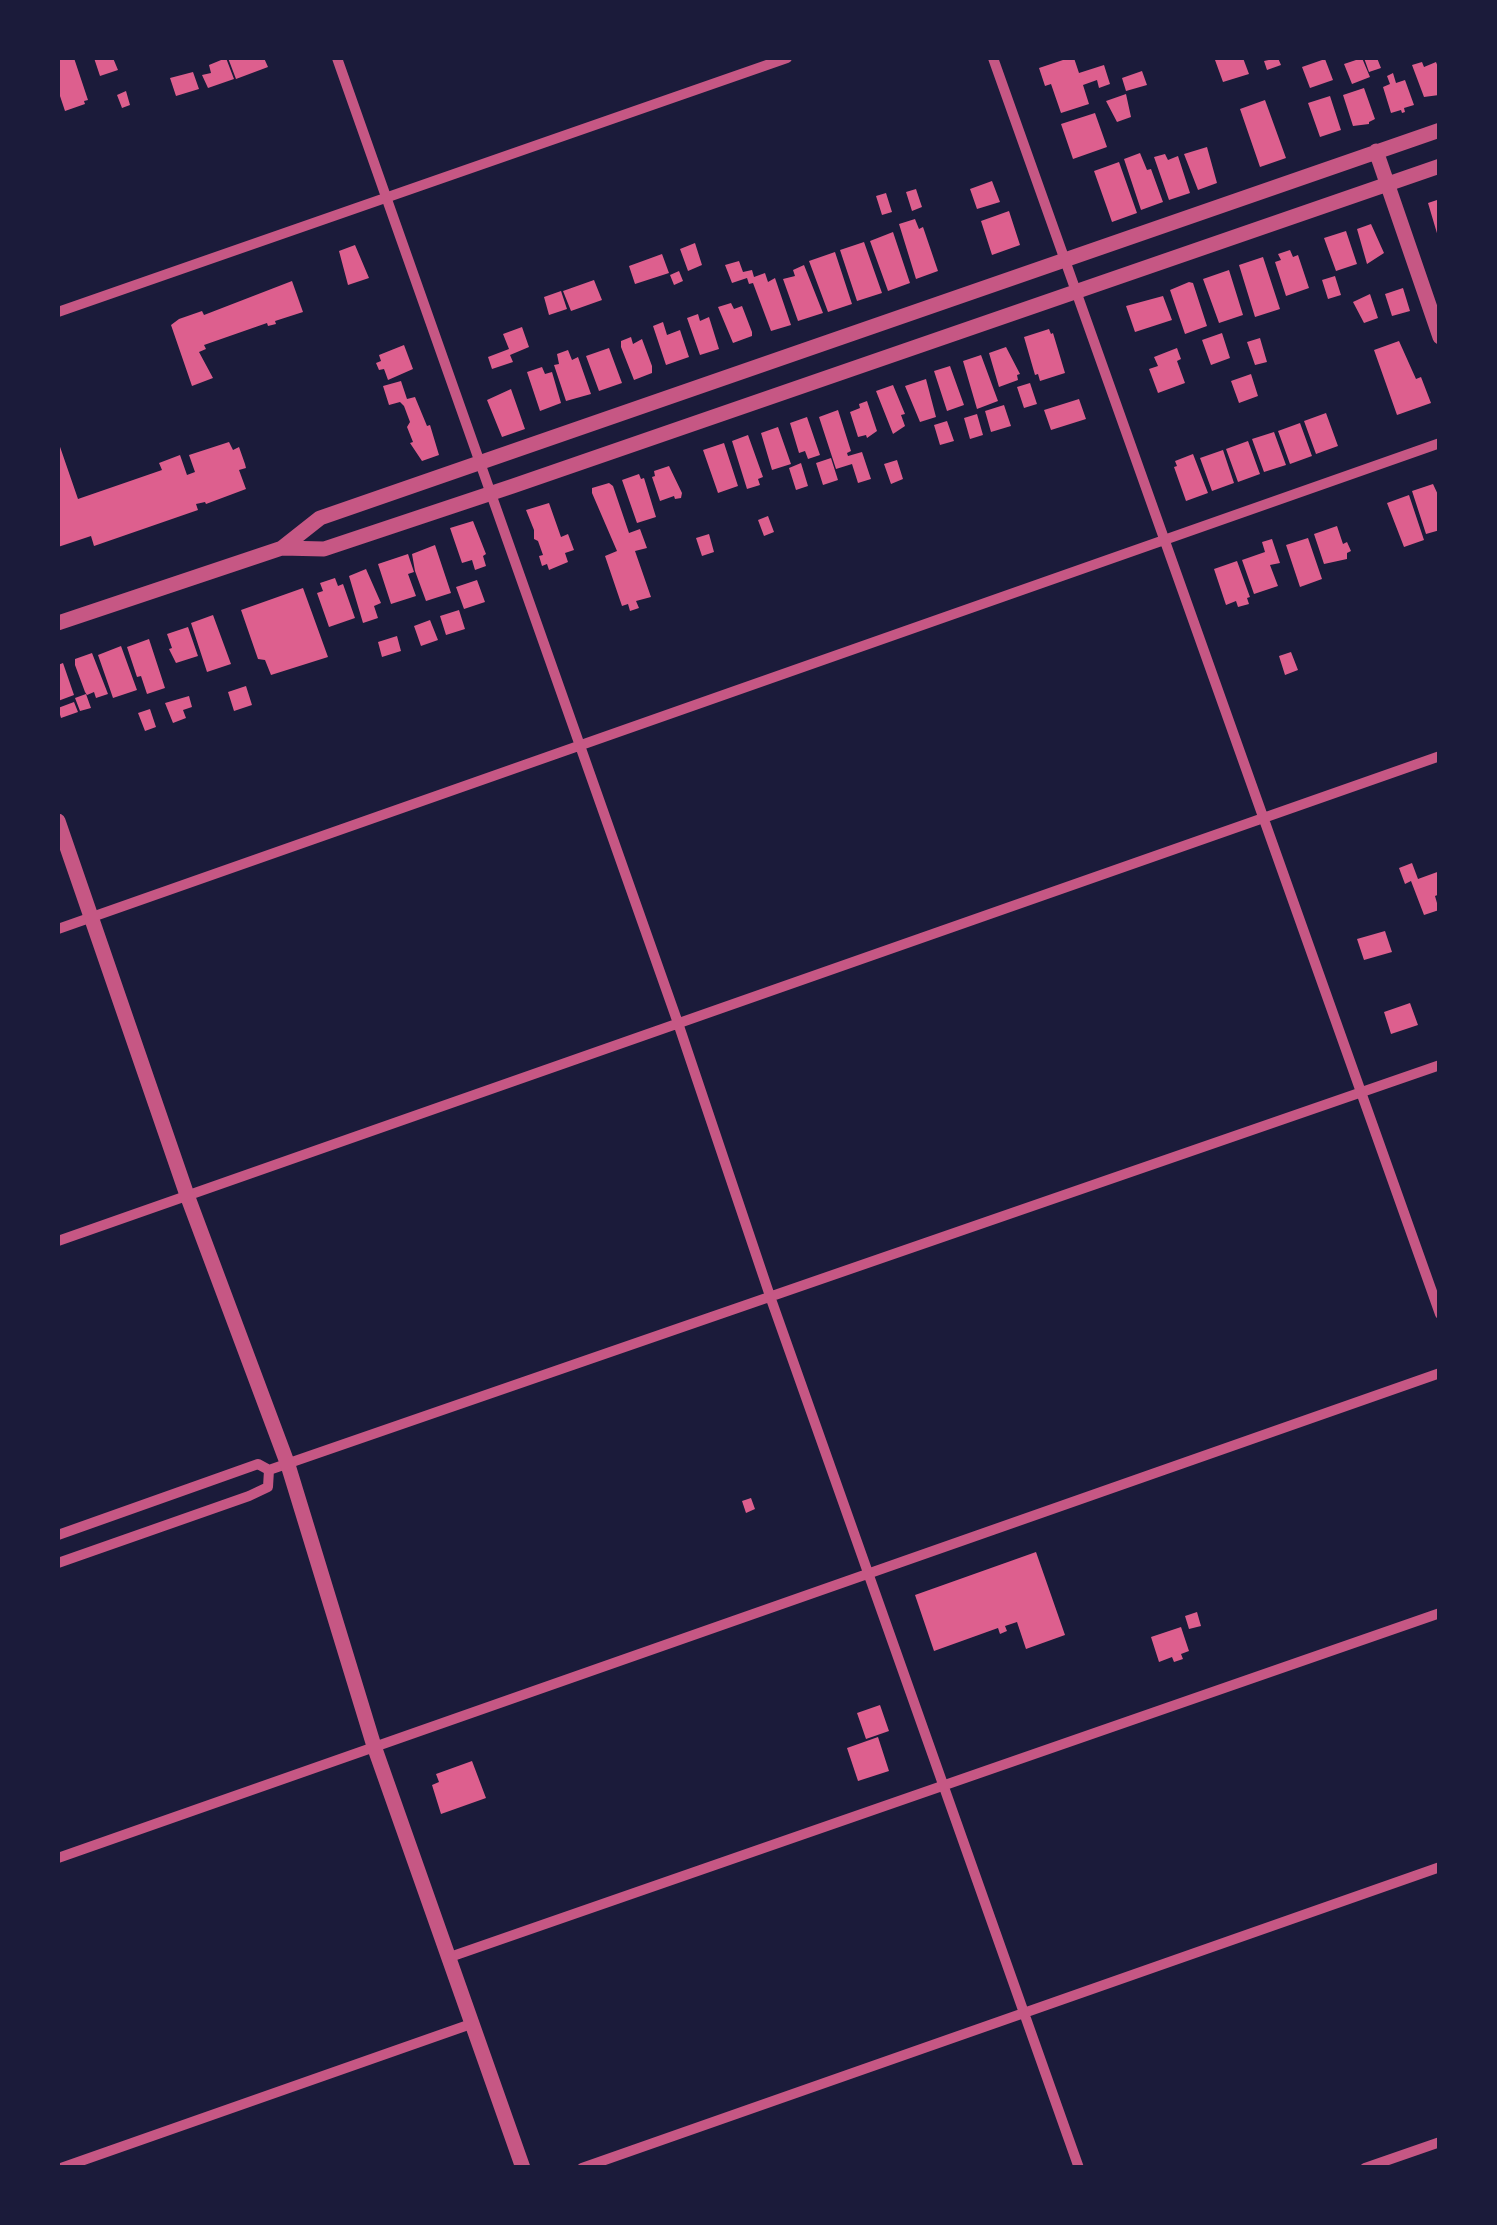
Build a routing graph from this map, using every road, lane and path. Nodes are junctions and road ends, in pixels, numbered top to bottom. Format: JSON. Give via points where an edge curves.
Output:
{"nodes":[{"id":1,"x":338,"y":58,"type":"edge"},
{"id":2,"x":786,"y":58,"type":"edge"},
{"id":3,"x":993,"y":58,"type":"edge"},
{"id":4,"x":1440,"y":130,"type":"edge"},
{"id":5,"x":1376,"y":151,"type":"junction"},
{"id":6,"x":1440,"y":166,"type":"edge"},
{"id":7,"x":1387,"y":184,"type":"junction"},
{"id":8,"x":387,"y":198,"type":"junction"},
{"id":9,"x":1064,"y":262,"type":"junction"},
{"id":10,"x":1076,"y":293,"type":"junction"},
{"id":11,"x":58,"y":312,"type":"edge"},
{"id":12,"x":1440,"y":337,"type":"edge"},
{"id":13,"x":1440,"y":444,"type":"edge"},
{"id":14,"x":480,"y":464,"type":"junction"},
{"id":15,"x":491,"y":494,"type":"junction"},
{"id":16,"x":1165,"y":542,"type":"junction"},
{"id":17,"x":282,"y":548,"type":"junction"},
{"id":18,"x":58,"y":623,"type":"edge"},
{"id":19,"x":580,"y":746,"type":"junction"},
{"id":20,"x":1440,"y":756,"type":"edge"},
{"id":21,"x":1264,"y":817,"type":"junction"},
{"id":22,"x":58,"y":821,"type":"edge"},
{"id":23,"x":91,"y":918,"type":"junction"},
{"id":24,"x":58,"y":930,"type":"edge"},
{"id":25,"x":678,"y":1023,"type":"junction"},
{"id":26,"x":1440,"y":1065,"type":"edge"},
{"id":27,"x":1361,"y":1093,"type":"junction"},
{"id":28,"x":187,"y":1195,"type":"junction"},
{"id":29,"x":58,"y":1240,"type":"edge"},
{"id":30,"x":771,"y":1298,"type":"junction"},
{"id":31,"x":1440,"y":1314,"type":"edge"},
{"id":32,"x":1440,"y":1373,"type":"edge"},
{"id":33,"x":288,"y":1465,"type":"junction"},
{"id":34,"x":269,"y":1470,"type":"junction"},
{"id":35,"x":58,"y":1534,"type":"edge"},
{"id":36,"x":58,"y":1563,"type":"edge"},
{"id":37,"x":869,"y":1572,"type":"junction"},
{"id":38,"x":1440,"y":1613,"type":"edge"},
{"id":39,"x":374,"y":1746,"type":"junction"},
{"id":40,"x":945,"y":1786,"type":"junction"},
{"id":41,"x":58,"y":1858,"type":"edge"},
{"id":42,"x":1440,"y":1867,"type":"edge"},
{"id":43,"x":450,"y":1957,"type":"junction"},
{"id":44,"x":1023,"y":2012,"type":"junction"},
{"id":45,"x":472,"y":2024,"type":"junction"},
{"id":46,"x":1440,"y":2142,"type":"edge"},
{"id":47,"x":60,"y":2168,"type":"edge"},
{"id":48,"x":523,"y":2168,"type":"edge"},
{"id":49,"x":582,"y":2168,"type":"edge"},
{"id":50,"x":1079,"y":2168,"type":"edge"},
{"id":51,"x":1365,"y":2168,"type":"edge"}],
"edges":[{"from":1,"to":8,"type":"street"},
{"from":2,"to":8,"type":"street"},
{"from":3,"to":9,"type":"street"},
{"from":4,"to":5,"type":"street"},
{"from":5,"to":7,"type":"street"},
{"from":5,"to":9,"type":"street"},
{"from":6,"to":7,"type":"street"},
{"from":7,"to":10,"type":"street"},
{"from":7,"to":12,"type":"street"},
{"from":8,"to":11,"type":"street"},
{"from":8,"to":14,"type":"street"},
{"from":9,"to":10,"type":"street"},
{"from":9,"to":14,"type":"street"},
{"from":10,"to":15,"type":"street"},
{"from":10,"to":16,"type":"street"},
{"from":13,"to":16,"type":"street"},
{"from":14,"to":15,"type":"street"},
{"from":14,"to":17,"type":"street","via":[[320,518]]},
{"from":15,"to":17,"type":"street","via":[[324,549]]},
{"from":15,"to":19,"type":"street"},
{"from":16,"to":19,"type":"street"},
{"from":16,"to":21,"type":"street"},
{"from":17,"to":18,"type":"street"},
{"from":19,"to":23,"type":"street"},
{"from":19,"to":25,"type":"street"},
{"from":20,"to":21,"type":"street"},
{"from":21,"to":25,"type":"street"},
{"from":21,"to":27,"type":"street"},
{"from":22,"to":23,"type":"street"},
{"from":23,"to":24,"type":"street"},
{"from":23,"to":28,"type":"street"},
{"from":25,"to":28,"type":"street"},
{"from":25,"to":30,"type":"street"},
{"from":26,"to":27,"type":"street"},
{"from":27,"to":30,"type":"street"},
{"from":27,"to":31,"type":"street"},
{"from":28,"to":29,"type":"street"},
{"from":28,"to":33,"type":"street"},
{"from":30,"to":33,"type":"street"},
{"from":30,"to":37,"type":"street"},
{"from":32,"to":37,"type":"street"},
{"from":33,"to":34,"type":"street"},
{"from":33,"to":39,"type":"street"},
{"from":34,"to":35,"type":"street","via":[[258,1464]]},
{"from":34,"to":36,"type":"street","via":[[268,1488]]},
{"from":37,"to":39,"type":"street"},
{"from":37,"to":40,"type":"street"},
{"from":38,"to":40,"type":"street"},
{"from":39,"to":41,"type":"street"},
{"from":39,"to":43,"type":"street"},
{"from":40,"to":43,"type":"street"},
{"from":40,"to":44,"type":"street"},
{"from":42,"to":44,"type":"street"},
{"from":43,"to":45,"type":"street"},
{"from":44,"to":49,"type":"street"},
{"from":44,"to":50,"type":"street"},
{"from":45,"to":47,"type":"street"},
{"from":45,"to":48,"type":"street"},
{"from":46,"to":51,"type":"street"}]}
